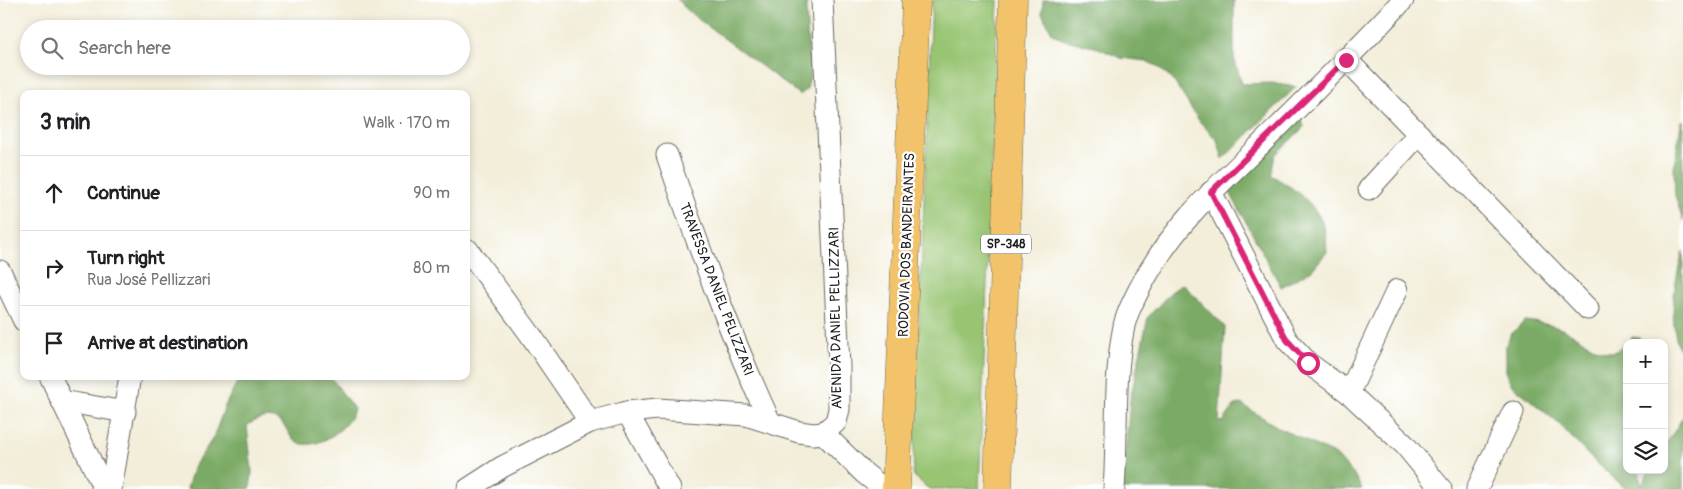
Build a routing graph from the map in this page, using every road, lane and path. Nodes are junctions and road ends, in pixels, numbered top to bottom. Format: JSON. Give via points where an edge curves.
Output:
{"nodes":[{"id":1,"x":822,"y":0,"type":"edge"},
{"id":2,"x":916,"y":0,"type":"edge"},
{"id":3,"x":1013,"y":0,"type":"edge"},
{"id":4,"x":1403,"y":0,"type":"edge"},
{"id":5,"x":1346,"y":60,"type":"junction"},
{"id":6,"x":1419,"y":134,"type":"junction"},
{"id":7,"x":667,"y":155,"type":"dead end"},
{"id":8,"x":1369,"y":189,"type":"dead end"},
{"id":9,"x":1211,"y":192,"type":"junction"},
{"id":10,"x":470,"y":253,"type":"edge"},
{"id":11,"x":0,"y":271,"type":"edge"},
{"id":12,"x":1397,"y":290,"type":"dead end"},
{"id":13,"x":1588,"y":309,"type":"dead end"},
{"id":14,"x":20,"y":313,"type":"edge"},
{"id":15,"x":52,"y":380,"type":"edge"},
{"id":16,"x":129,"y":380,"type":"edge"},
{"id":17,"x":1350,"y":393,"type":"junction"},
{"id":18,"x":62,"y":401,"type":"junction"},
{"id":19,"x":125,"y":412,"type":"junction"},
{"id":20,"x":627,"y":412,"type":"junction"},
{"id":21,"x":1513,"y":412,"type":"dead end"},
{"id":22,"x":590,"y":422,"type":"junction"},
{"id":23,"x":770,"y":422,"type":"junction"},
{"id":24,"x":823,"y":433,"type":"junction"},
{"id":25,"x":104,"y":489,"type":"edge"},
{"id":26,"x":111,"y":489,"type":"edge"},
{"id":27,"x":468,"y":489,"type":"edge"},
{"id":28,"x":670,"y":489,"type":"edge"},
{"id":29,"x":884,"y":489,"type":"edge"},
{"id":30,"x":896,"y":489,"type":"edge"},
{"id":31,"x":998,"y":489,"type":"edge"},
{"id":32,"x":1114,"y":489,"type":"edge"},
{"id":33,"x":1441,"y":489,"type":"edge"},
{"id":34,"x":1478,"y":489,"type":"edge"}],
"edges":[{"from":1,"to":24,"type":"street","name":"AVENIDA DANIEL PELLIZZARI","via":[[839,366],[839,410],[836,422]]},
{"from":2,"to":30,"type":"highway","name":"RODOVIA DOS BANDEIRANTES"},
{"from":3,"to":31,"type":"highway","number":"SP-348"},
{"from":4,"to":5,"type":"street"},
{"from":5,"to":6,"type":"street"},
{"from":5,"to":9,"type":"street"},
{"from":6,"to":8,"type":"street"},
{"from":6,"to":13,"type":"street"},
{"from":7,"to":23,"type":"street","name":"TRAVESSA DANIEL PELIZZARI","via":[[713,286]]},
{"from":9,"to":17,"type":"street","via":[[1287,340],[1308,363]]},
{"from":9,"to":32,"type":"street","via":[[1183,222],[1155,261],[1124,325],[1117,387]]},
{"from":10,"to":22,"type":"street"},
{"from":11,"to":14,"type":"street"},
{"from":12,"to":17,"type":"street"},
{"from":15,"to":18,"type":"street"},
{"from":16,"to":19,"type":"street"},
{"from":17,"to":33,"type":"street","via":[[1405,445]]},
{"from":18,"to":19,"type":"street"},
{"from":18,"to":25,"type":"street"},
{"from":19,"to":26,"type":"street"},
{"from":20,"to":22,"type":"street"},
{"from":20,"to":23,"type":"street","via":[[658,409],[714,412],[746,415]]},
{"from":20,"to":28,"type":"street"},
{"from":21,"to":34,"type":"street"},
{"from":22,"to":27,"type":"street","via":[[502,467]]},
{"from":23,"to":24,"type":"street","via":[[799,432]]},
{"from":24,"to":29,"type":"street"}]}
